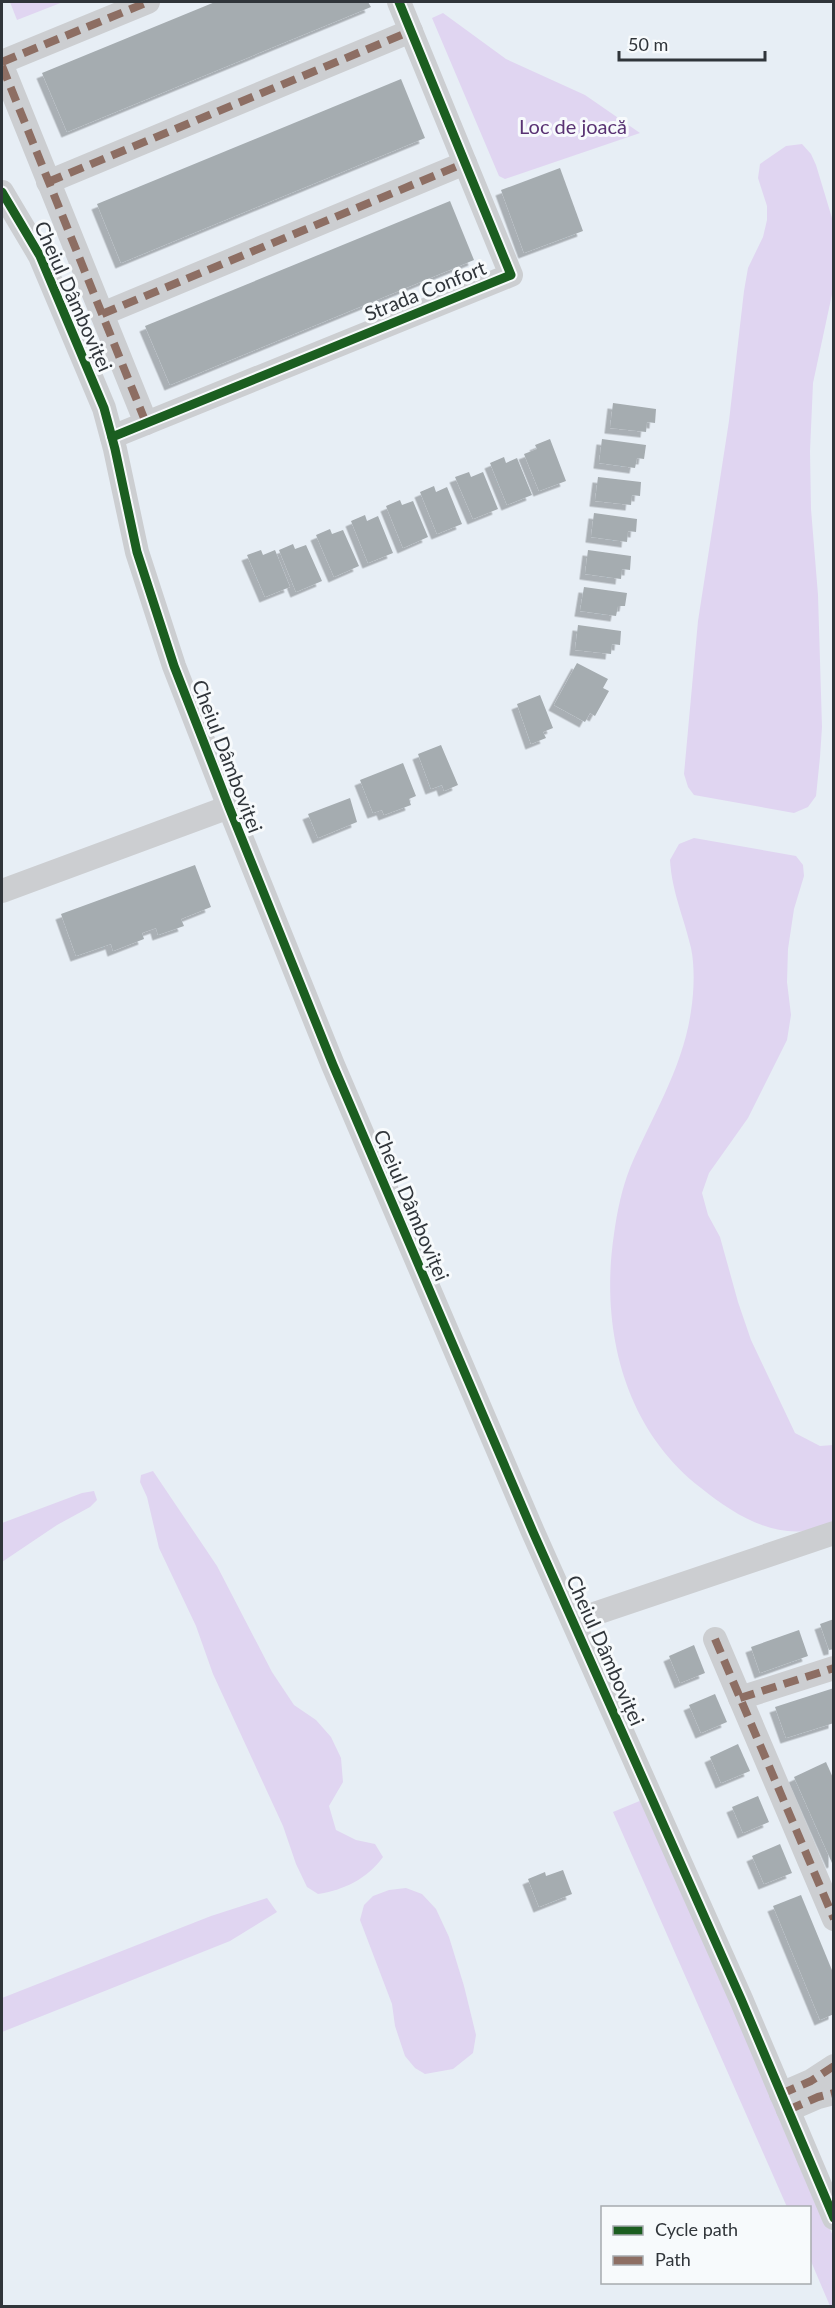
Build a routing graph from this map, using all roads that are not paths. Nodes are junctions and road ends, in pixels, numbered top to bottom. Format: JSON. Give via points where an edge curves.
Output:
{"nodes":[{"id":1,"x":148,"y":2,"type":"edge"},
{"id":2,"x":399,"y":2,"type":"edge"},
{"id":3,"x":411,"y":32,"type":"junction"},
{"id":4,"x":2,"y":64,"type":"edge"},
{"id":5,"x":465,"y":163,"type":"junction"},
{"id":6,"x":48,"y":182,"type":"junction"},
{"id":7,"x":2,"y":192,"type":"edge"},
{"id":8,"x":102,"y":314,"type":"junction"},
{"id":9,"x":146,"y":423,"type":"junction"},
{"id":10,"x":112,"y":437,"type":"junction"},
{"id":11,"x":228,"y":807,"type":"junction"},
{"id":12,"x":2,"y":891,"type":"edge"},
{"id":13,"x":834,"y":1533,"type":"edge"},
{"id":14,"x":573,"y":1621,"type":"junction"},
{"id":15,"x":715,"y":1639,"type":"dead end"},
{"id":16,"x":834,"y":1668,"type":"edge"},
{"id":17,"x":740,"y":1698,"type":"junction"},
{"id":18,"x":834,"y":1919,"type":"edge"},
{"id":19,"x":834,"y":2066,"type":"edge"},
{"id":20,"x":834,"y":2093,"type":"edge"},
{"id":21,"x":784,"y":2102,"type":"junction"},
{"id":22,"x":834,"y":2218,"type":"edge"}],
"edges":[{"from":1,"to":4,"type":"street"},
{"from":2,"to":3,"type":"street","name":"Strada Confort"},
{"from":3,"to":5,"type":"street","name":"Strada Confort"},
{"from":3,"to":6,"type":"street"},
{"from":4,"to":6,"type":"street"},
{"from":5,"to":8,"type":"street"},
{"from":5,"to":9,"type":"street","name":"Strada Confort","via":[[511,275]]},
{"from":6,"to":8,"type":"street"},
{"from":7,"to":10,"type":"street","name":"Cheiul Dâmboviței","via":[[56,290]]},
{"from":8,"to":9,"type":"street"},
{"from":9,"to":10,"type":"street"},
{"from":10,"to":11,"type":"street","name":"Cheiul Dâmboviței","via":[[130,528],[146,583]]},
{"from":11,"to":12,"type":"street"},
{"from":11,"to":14,"type":"street","name":"Cheiul Dâmboviței","via":[[384,1188]]},
{"from":13,"to":14,"type":"street"},
{"from":14,"to":21,"type":"street","name":"Cheiul Dâmboviței"},
{"from":15,"to":17,"type":"street"},
{"from":16,"to":17,"type":"street"},
{"from":17,"to":18,"type":"street"},
{"from":19,"to":21,"type":"street"},
{"from":20,"to":21,"type":"street"},
{"from":21,"to":22,"type":"street","name":"Cheiul Dâmboviței"}]}
